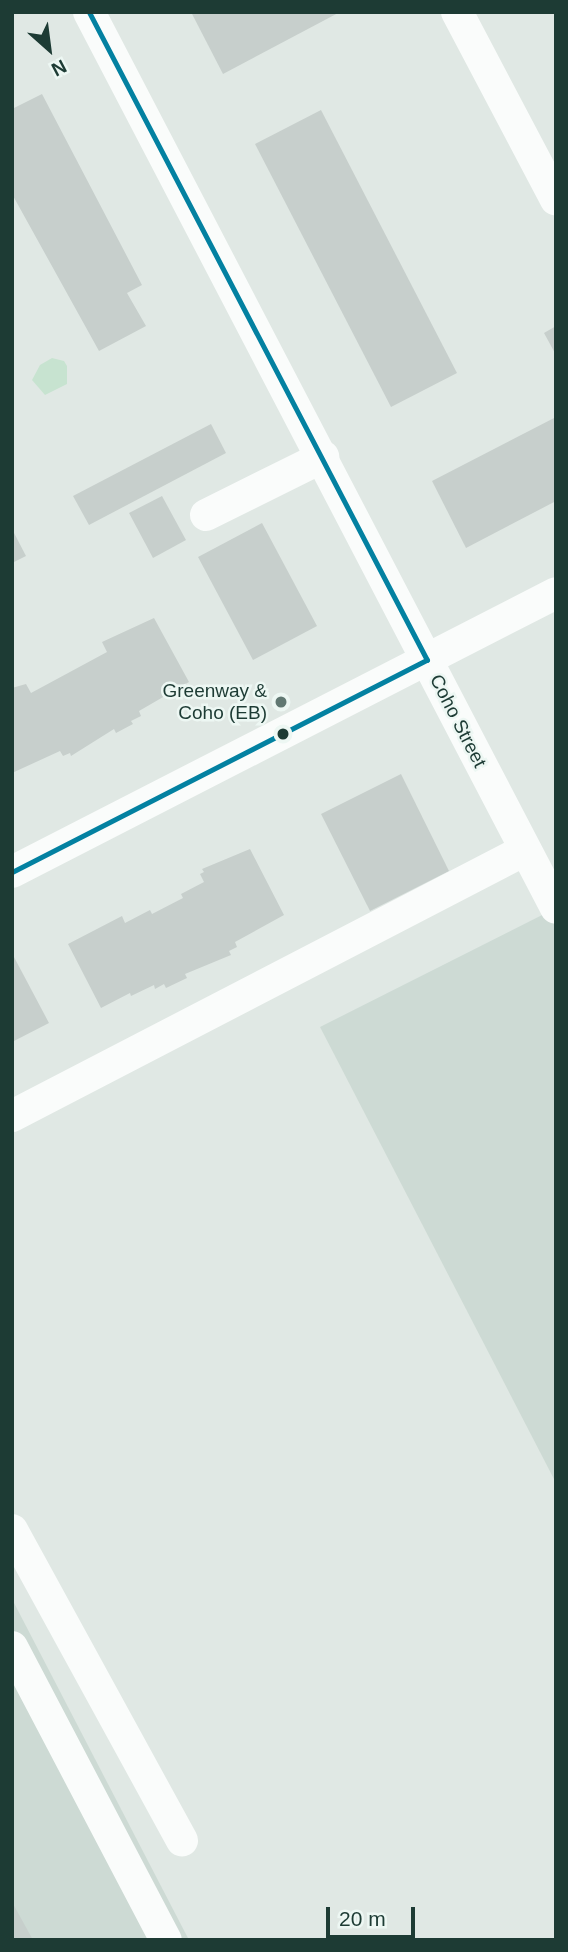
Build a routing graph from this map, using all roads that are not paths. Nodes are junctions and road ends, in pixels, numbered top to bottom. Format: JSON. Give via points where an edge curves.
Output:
{"nodes":[{"id":1,"x":89,"y":12,"type":"edge"},
{"id":2,"x":457,"y":12,"type":"edge"},
{"id":3,"x":556,"y":200,"type":"edge"},
{"id":4,"x":323,"y":457,"type":"junction"},
{"id":5,"x":206,"y":515,"type":"dead end"},
{"id":6,"x":556,"y":593,"type":"edge"},
{"id":7,"x":427,"y":660,"type":"junction"},
{"id":8,"x":523,"y":851,"type":"junction"},
{"id":9,"x":12,"y":872,"type":"edge"},
{"id":10,"x":556,"y":908,"type":"edge"},
{"id":11,"x":12,"y":1116,"type":"edge"},
{"id":12,"x":12,"y":1530,"type":"edge"},
{"id":13,"x":12,"y":1647,"type":"edge"},
{"id":14,"x":182,"y":1841,"type":"dead end"},
{"id":15,"x":166,"y":1940,"type":"edge"}],
"edges":[{"from":1,"to":4,"type":"street","name":"Coho Street"},
{"from":2,"to":3,"type":"street"},
{"from":4,"to":5,"type":"street"},
{"from":4,"to":7,"type":"street","name":"Coho Street"},
{"from":6,"to":7,"type":"street"},
{"from":7,"to":8,"type":"street","name":"Coho Street"},
{"from":7,"to":9,"type":"street"},
{"from":8,"to":10,"type":"street","name":"Coho Street"},
{"from":8,"to":11,"type":"street"},
{"from":12,"to":14,"type":"street"},
{"from":13,"to":15,"type":"street"}]}
